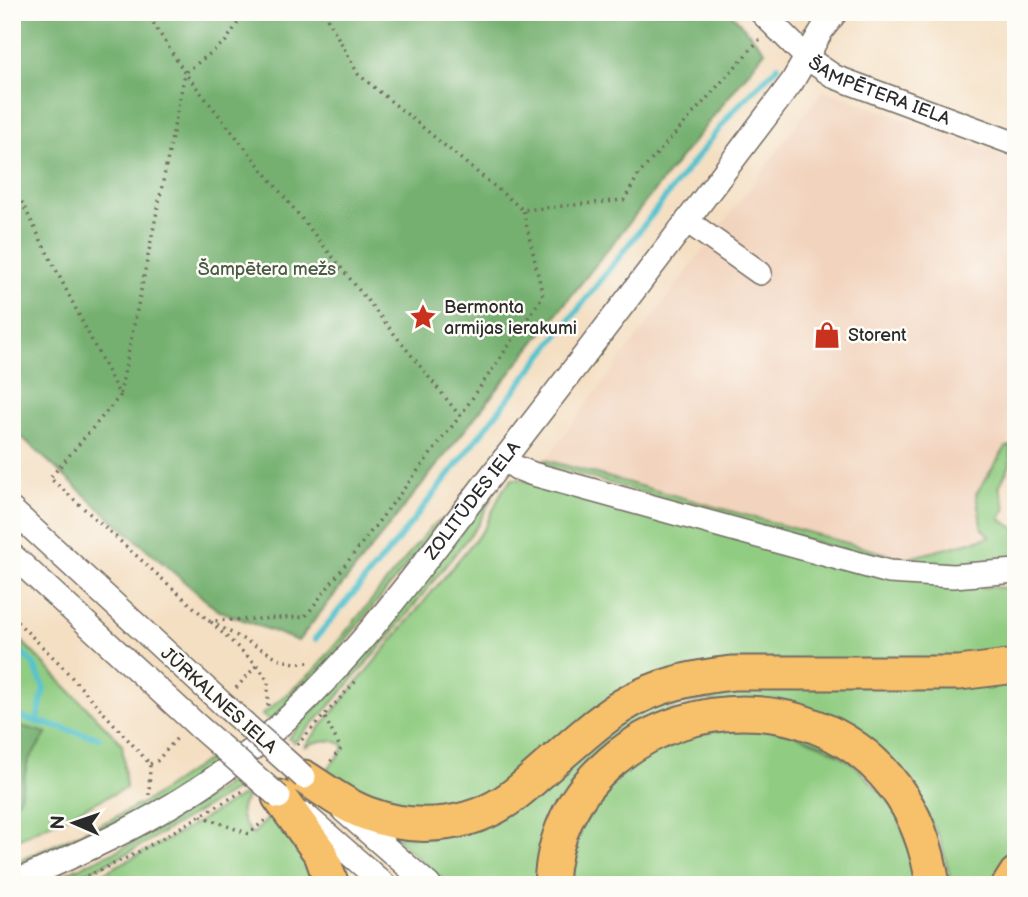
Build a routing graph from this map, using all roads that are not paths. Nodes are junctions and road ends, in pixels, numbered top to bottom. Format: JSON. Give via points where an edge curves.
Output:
{"nodes":[{"id":1,"x":835,"y":12,"type":"edge"},
{"id":2,"x":768,"y":18,"type":"edge"},
{"id":3,"x":807,"y":58,"type":"junction"},
{"id":4,"x":1016,"y":144,"type":"edge"},
{"id":5,"x":687,"y":221,"type":"junction"},
{"id":6,"x":760,"y":273,"type":"dead end"},
{"id":7,"x":505,"y":458,"type":"junction"},
{"id":8,"x":12,"y":510,"type":"edge"},
{"id":9,"x":12,"y":555,"type":"edge"},
{"id":10,"x":1016,"y":570,"type":"edge"},
{"id":11,"x":1016,"y":666,"type":"edge"},
{"id":12,"x":304,"y":777,"type":"junction"},
{"id":13,"x":274,"y":806,"type":"junction"},
{"id":14,"x":1016,"y":874,"type":"edge"},
{"id":15,"x":12,"y":883,"type":"edge"},
{"id":16,"x":332,"y":885,"type":"edge"},
{"id":17,"x":385,"y":885,"type":"edge"},
{"id":18,"x":429,"y":885,"type":"edge"},
{"id":19,"x":551,"y":885,"type":"edge"},
{"id":20,"x":933,"y":885,"type":"edge"},
{"id":21,"x":1009,"y":885,"type":"edge"}],
"edges":[{"from":1,"to":3,"type":"street","name":"ZOLITŪDES IELA"},
{"from":2,"to":3,"type":"street","name":"ŠAMPĒTERA IELA"},
{"from":3,"to":4,"type":"street","name":"ŠAMPĒTERA IELA","via":[[835,77]]},
{"from":3,"to":5,"type":"street","name":"ZOLITŪDES IELA"},
{"from":5,"to":6,"type":"street"},
{"from":5,"to":7,"type":"street","name":"ZOLITŪDES IELA"},
{"from":7,"to":10,"type":"street","via":[[533,474],[889,572],[953,576]]},
{"from":7,"to":15,"type":"street","name":"ZOLITŪDES IELA","via":[[338,668],[273,732],[162,812]]},
{"from":8,"to":12,"type":"street","name":"JŪRKALNES IELA","bridge":true,"via":[[230,698]]},
{"from":9,"to":13,"type":"street","name":"JŪRKALNES IELA","bridge":true,"via":[[190,731]]},
{"from":11,"to":12,"type":"highway","via":[[958,673],[733,673],[667,685],[610,715],[508,800],[484,813],[440,824],[403,823],[367,814]]},
{"from":12,"to":18,"type":"street","name":"JŪRKALNES IELA"},
{"from":13,"to":16,"type":"highway","via":[[321,854]]},
{"from":13,"to":17,"type":"street","name":"JŪRKALNES IELA","via":[[301,811]]},
{"from":14,"to":21,"type":"highway"},
{"from":19,"to":20,"type":"highway","via":[[563,824],[584,788],[602,769],[665,726],[729,712],[800,722],[863,755],[907,806],[925,846]]}]}
